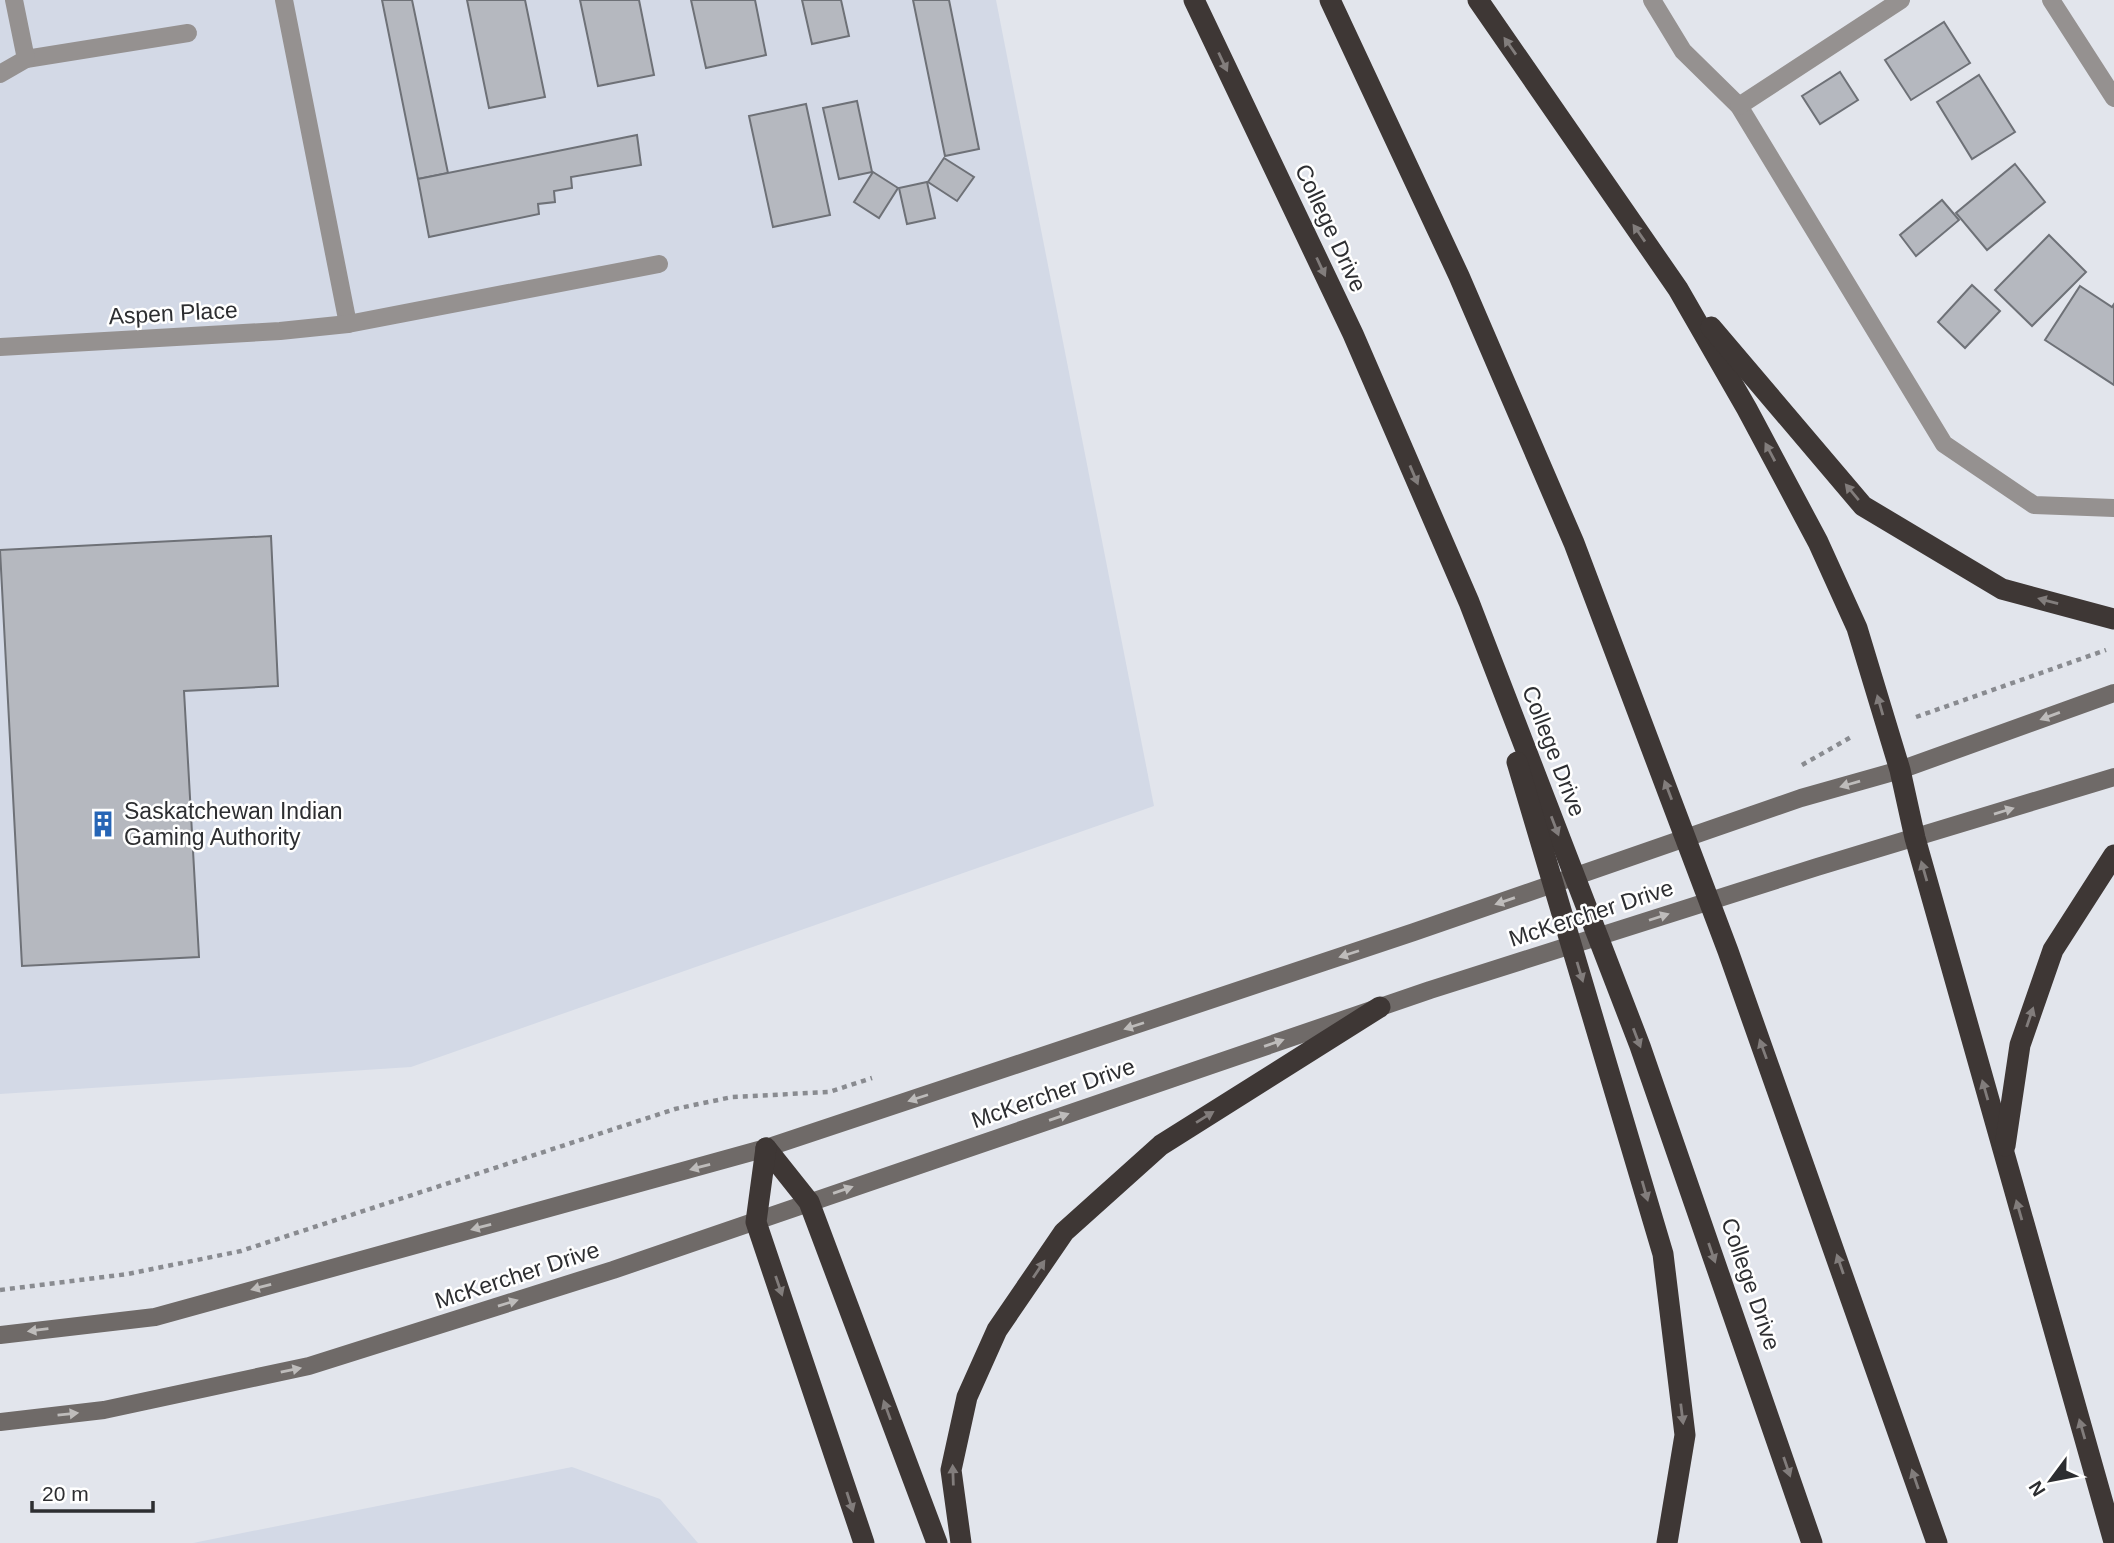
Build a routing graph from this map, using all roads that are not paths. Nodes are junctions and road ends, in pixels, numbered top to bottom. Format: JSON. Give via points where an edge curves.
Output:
{"nodes":[{"id":1,"x":14,"y":0,"type":"edge"},
{"id":2,"x":284,"y":0,"type":"edge"},
{"id":3,"x":1194,"y":0,"type":"edge"},
{"id":4,"x":1331,"y":0,"type":"edge"},
{"id":5,"x":1478,"y":0,"type":"edge"},
{"id":6,"x":1652,"y":0,"type":"edge"},
{"id":7,"x":1900,"y":0,"type":"edge"},
{"id":8,"x":2051,"y":0,"type":"edge"},
{"id":9,"x":188,"y":33,"type":"dead end"},
{"id":10,"x":26,"y":59,"type":"junction"},
{"id":11,"x":0,"y":74,"type":"edge"},
{"id":12,"x":2114,"y":98,"type":"edge"},
{"id":13,"x":1739,"y":106,"type":"junction"},
{"id":14,"x":659,"y":264,"type":"dead end"},
{"id":15,"x":1678,"y":289,"type":"junction"},
{"id":16,"x":348,"y":324,"type":"junction"},
{"id":17,"x":0,"y":347,"type":"edge"},
{"id":18,"x":2114,"y":508,"type":"edge"},
{"id":19,"x":1469,"y":602,"type":"junction"},
{"id":20,"x":2114,"y":619,"type":"edge"},
{"id":21,"x":2114,"y":693,"type":"edge"},
{"id":22,"x":1900,"y":770,"type":"junction"},
{"id":23,"x":2114,"y":777,"type":"edge"},
{"id":24,"x":1915,"y":838,"type":"junction"},
{"id":25,"x":2114,"y":855,"type":"edge"},
{"id":26,"x":1380,"y":1007,"type":"junction"},
{"id":27,"x":766,"y":1148,"type":"junction"},
{"id":28,"x":2003,"y":1156,"type":"junction"},
{"id":29,"x":809,"y":1202,"type":"junction"},
{"id":30,"x":756,"y":1222,"type":"junction"},
{"id":31,"x":0,"y":1335,"type":"edge"},
{"id":32,"x":0,"y":1422,"type":"edge"},
{"id":33,"x":2114,"y":1542,"type":"edge"},
{"id":34,"x":864,"y":1543,"type":"edge"},
{"id":35,"x":937,"y":1543,"type":"edge"},
{"id":36,"x":961,"y":1543,"type":"edge"},
{"id":37,"x":1667,"y":1543,"type":"edge"},
{"id":38,"x":1812,"y":1543,"type":"edge"},
{"id":39,"x":1937,"y":1543,"type":"edge"}],
"edges":[{"from":1,"to":10,"type":"street"},
{"from":2,"to":16,"type":"street"},
{"from":3,"to":19,"type":"highway","name":"College Drive","one_way":true,"via":[[1353,334]]},
{"from":39,"to":4,"type":"highway","one_way":true,"via":[[1732,964],[1574,543],[1459,276]]},
{"from":15,"to":5,"type":"highway","one_way":true},
{"from":6,"to":13,"type":"street","via":[[1683,51]]},
{"from":7,"to":13,"type":"street"},
{"from":8,"to":12,"type":"street"},
{"from":9,"to":10,"type":"street"},
{"from":10,"to":11,"type":"street"},
{"from":13,"to":18,"type":"street","via":[[1944,443],[2034,505]]},
{"from":14,"to":16,"type":"street","name":"Aspen Place"},
{"from":20,"to":15,"type":"highway","one_way":true,"via":[[2002,589],[1863,506]]},
{"from":22,"to":15,"type":"highway","one_way":true,"via":[[1857,628],[1823,554]]},
{"from":16,"to":17,"type":"street","name":"Aspen Place"},
{"from":19,"to":37,"type":"highway","one_way":true,"via":[[1663,1254],[1685,1435]]},
{"from":19,"to":38,"type":"highway","name":"College Drive","one_way":true,"via":[[1640,1046]]},
{"from":21,"to":22,"type":"main road","name":"McKercher Drive","one_way":true},
{"from":22,"to":24,"type":"highway"},
{"from":22,"to":27,"type":"main road","name":"McKercher Drive","one_way":true,"via":[[1801,798]]},
{"from":24,"to":23,"type":"main road","name":"McKercher Drive","one_way":true},
{"from":26,"to":24,"type":"main road","name":"McKercher Drive","one_way":true},
{"from":28,"to":24,"type":"highway","one_way":true},
{"from":28,"to":25,"type":"highway","one_way":true,"via":[[2020,1045],[2053,950]]},
{"from":29,"to":26,"type":"main road","name":"McKercher Drive","one_way":true},
{"from":36,"to":26,"type":"highway","one_way":true,"via":[[951,1470],[967,1397],[997,1330],[1065,1232],[1161,1145]]},
{"from":27,"to":29,"type":"highway"},
{"from":27,"to":30,"type":"highway"},
{"from":27,"to":31,"type":"main road","name":"McKercher Drive","one_way":true,"via":[[155,1317]]},
{"from":33,"to":28,"type":"highway","one_way":true},
{"from":29,"to":30,"type":"main road","name":"McKercher Drive"},
{"from":35,"to":29,"type":"highway","one_way":true},
{"from":32,"to":30,"type":"main road","name":"McKercher Drive","one_way":true,"via":[[104,1410],[309,1366]]},
{"from":30,"to":34,"type":"highway","one_way":true}]}
